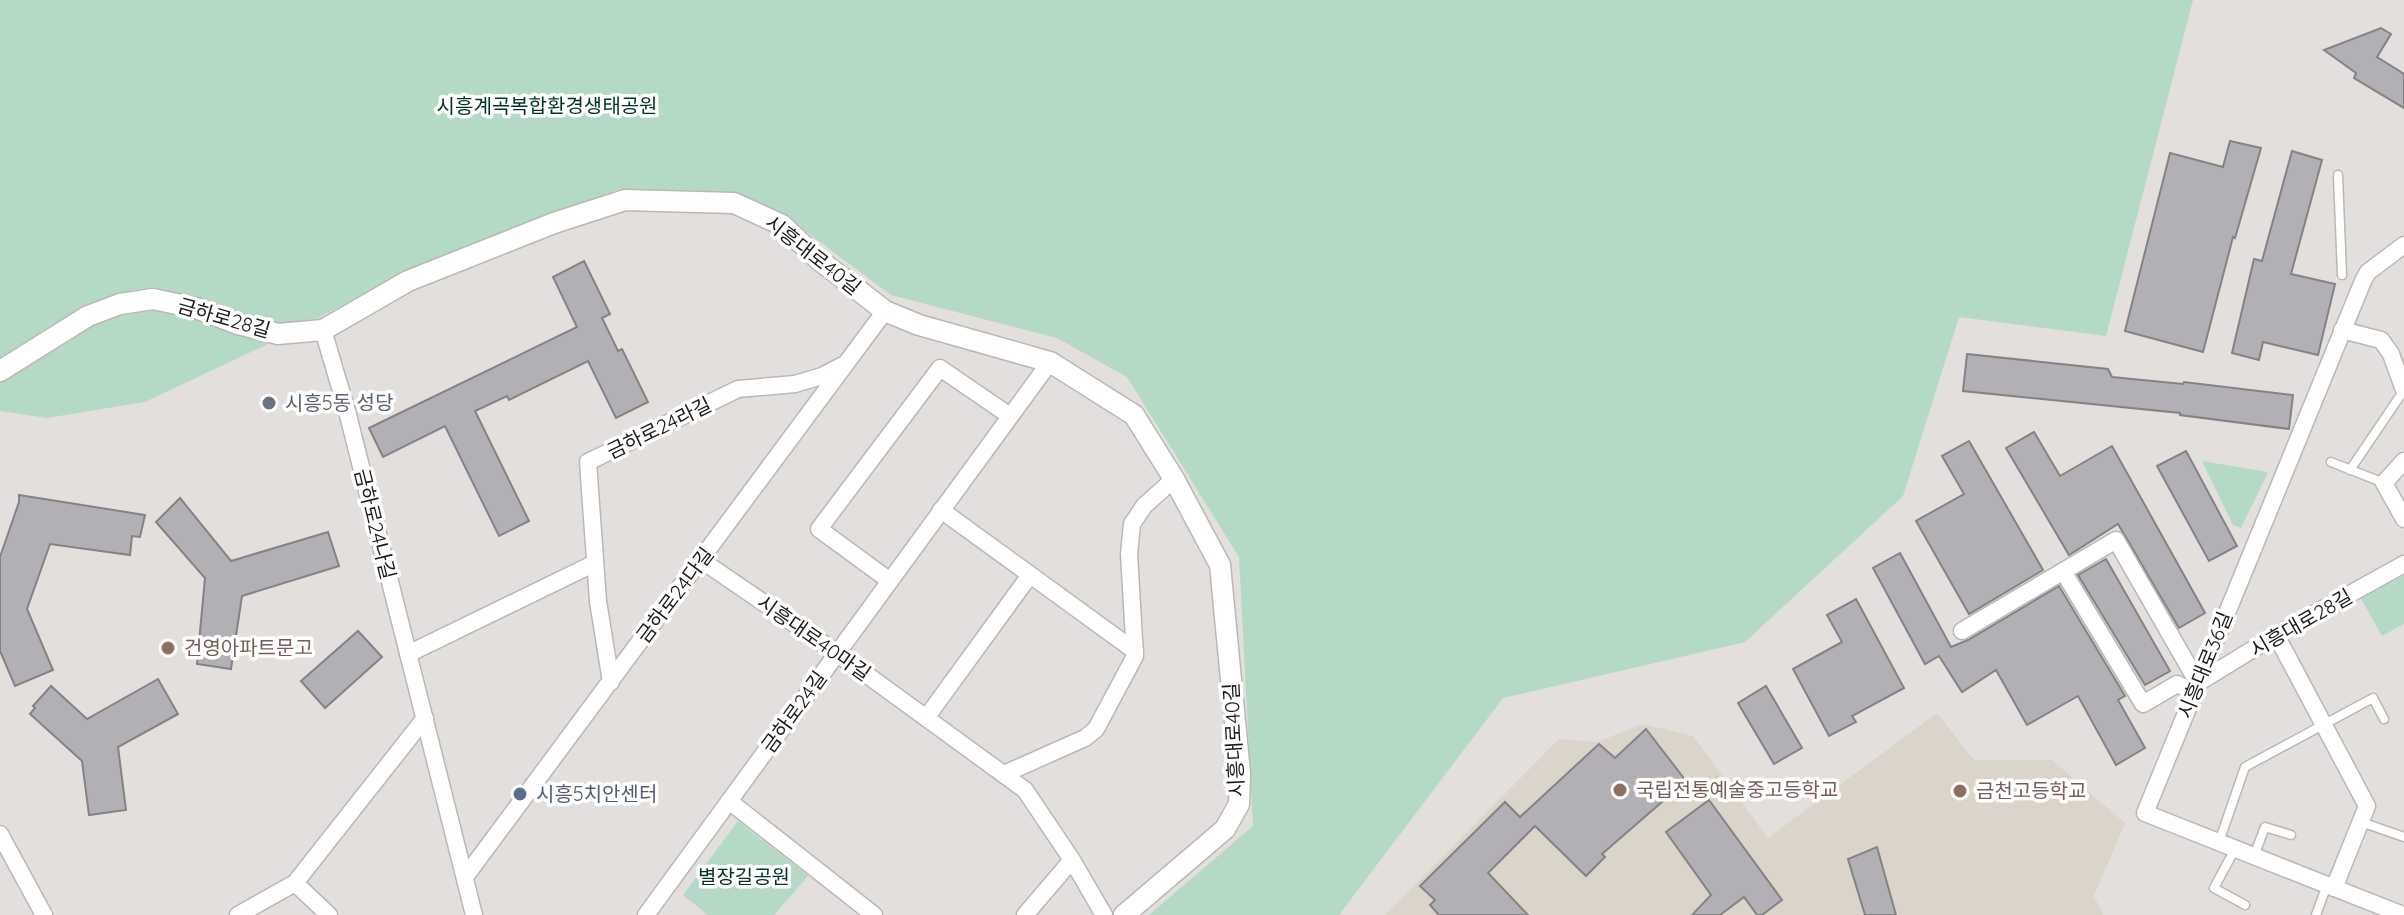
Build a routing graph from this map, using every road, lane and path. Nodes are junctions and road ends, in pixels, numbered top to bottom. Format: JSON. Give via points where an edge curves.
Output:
{"nodes":[{"id":1,"x":2338,"y":175,"type":"dead end"},
{"id":2,"x":2404,"y":245,"type":"edge"},
{"id":3,"x":2342,"y":275,"type":"dead end"},
{"id":4,"x":885,"y":311,"type":"junction"},
{"id":5,"x":323,"y":330,"type":"junction"},
{"id":6,"x":2342,"y":330,"type":"junction"},
{"id":7,"x":848,"y":362,"type":"junction"},
{"id":8,"x":1050,"y":362,"type":"junction"},
{"id":9,"x":0,"y":371,"type":"edge"},
{"id":10,"x":2404,"y":390,"type":"edge"},
{"id":11,"x":1010,"y":416,"type":"junction"},
{"id":12,"x":2404,"y":461,"type":"edge"},
{"id":13,"x":2331,"y":462,"type":"dead end"},
{"id":14,"x":2350,"y":470,"type":"junction"},
{"id":15,"x":1174,"y":479,"type":"junction"},
{"id":16,"x":2384,"y":483,"type":"junction"},
{"id":17,"x":941,"y":510,"type":"junction"},
{"id":18,"x":2404,"y":519,"type":"edge"},
{"id":19,"x":701,"y":560,"type":"junction"},
{"id":20,"x":595,"y":563,"type":"junction"},
{"id":21,"x":2404,"y":564,"type":"edge"},
{"id":22,"x":2063,"y":571,"type":"junction"},
{"id":23,"x":1030,"y":575,"type":"junction"},
{"id":24,"x":890,"y":581,"type":"junction"},
{"id":25,"x":1962,"y":631,"type":"dead end"},
{"id":26,"x":2276,"y":635,"type":"junction"},
{"id":27,"x":1135,"y":651,"type":"junction"},
{"id":28,"x":837,"y":653,"type":"junction"},
{"id":29,"x":408,"y":654,"type":"junction"},
{"id":30,"x":611,"y":682,"type":"junction"},
{"id":31,"x":2196,"y":687,"type":"junction"},
{"id":32,"x":425,"y":718,"type":"junction"},
{"id":33,"x":926,"y":718,"type":"junction"},
{"id":34,"x":2384,"y":719,"type":"dead end"},
{"id":35,"x":2324,"y":725,"type":"junction"},
{"id":36,"x":1004,"y":774,"type":"junction"},
{"id":37,"x":729,"y":801,"type":"junction"},
{"id":38,"x":2361,"y":822,"type":"junction"},
{"id":39,"x":0,"y":834,"type":"edge"},
{"id":40,"x":2291,"y":835,"type":"dead end"},
{"id":41,"x":2404,"y":837,"type":"edge"},
{"id":42,"x":2227,"y":846,"type":"junction"},
{"id":43,"x":2254,"y":857,"type":"junction"},
{"id":44,"x":1072,"y":860,"type":"junction"},
{"id":45,"x":465,"y":877,"type":"junction"},
{"id":46,"x":295,"y":883,"type":"junction"},
{"id":47,"x":2330,"y":887,"type":"junction"},
{"id":48,"x":2245,"y":905,"type":"dead end"},
{"id":49,"x":44,"y":915,"type":"edge"},
{"id":50,"x":238,"y":915,"type":"edge"},
{"id":51,"x":329,"y":915,"type":"edge"},
{"id":52,"x":474,"y":915,"type":"edge"},
{"id":53,"x":646,"y":915,"type":"edge"},
{"id":54,"x":874,"y":915,"type":"edge"},
{"id":55,"x":1025,"y":915,"type":"edge"},
{"id":56,"x":1104,"y":915,"type":"edge"},
{"id":57,"x":1124,"y":915,"type":"edge"},
{"id":58,"x":2316,"y":915,"type":"edge"},
{"id":59,"x":2403,"y":915,"type":"edge"}],
"edges":[{"from":1,"to":3,"type":"lane"},
{"from":2,"to":6,"type":"street","name":"시흥대로36길","via":[[2368,272]]},
{"from":4,"to":5,"type":"street","name":"시흥대로40길","via":[[782,225],[758,212],[734,203],[625,200],[408,281]]},
{"from":4,"to":7,"type":"street","name":"금하로24다길"},
{"from":4,"to":8,"type":"street","name":"시흥대로40길"},
{"from":5,"to":9,"type":"street","name":"금하로28길","via":[[278,334],[153,299],[88,316]]},
{"from":5,"to":29,"type":"street","name":"금하로24나길"},
{"from":6,"to":10,"type":"street","via":[[2381,340]]},
{"from":6,"to":31,"type":"street","name":"시흥대로36길"},
{"from":7,"to":19,"type":"street","name":"금하로24다길"},
{"from":7,"to":20,"type":"street","name":"금하로24라길","via":[[795,384],[738,389],[588,462]]},
{"from":8,"to":11,"type":"street","name":"금하로24길"},
{"from":8,"to":15,"type":"street","name":"시흥대로40길","via":[[1134,415]]},
{"from":10,"to":14,"type":"lane"},
{"from":11,"to":17,"type":"street","name":"금하로24길"},
{"from":11,"to":24,"type":"street","via":[[940,368],[819,529]]},
{"from":12,"to":16,"type":"street"},
{"from":13,"to":14,"type":"lane"},
{"from":14,"to":16,"type":"lane"},
{"from":15,"to":27,"type":"street","via":[[1132,524]]},
{"from":15,"to":57,"type":"street","name":"시흥대로40길","via":[[1220,565],[1239,804],[1225,829]]},
{"from":16,"to":18,"type":"street"},
{"from":17,"to":23,"type":"street"},
{"from":17,"to":24,"type":"street","name":"금하로24길"},
{"from":19,"to":28,"type":"street","name":"시흥대로40마길"},
{"from":19,"to":30,"type":"street","name":"금하로24다길"},
{"from":20,"to":29,"type":"street"},
{"from":20,"to":30,"type":"street","name":"금하로24라길"},
{"from":21,"to":26,"type":"street","name":"시흥대로28길"},
{"from":22,"to":25,"type":"street"},
{"from":22,"to":31,"type":"street","via":[[2143,704],[2177,684]]},
{"from":22,"to":31,"type":"street","via":[[2116,540]]},
{"from":23,"to":27,"type":"street"},
{"from":23,"to":33,"type":"street"},
{"from":24,"to":28,"type":"street","name":"금하로24길"},
{"from":26,"to":31,"type":"street","name":"시흥대로28길"},
{"from":26,"to":35,"type":"street"},
{"from":27,"to":36,"type":"street","via":[[1096,729]]},
{"from":28,"to":33,"type":"street","name":"시흥대로40마길"},
{"from":28,"to":37,"type":"street","name":"금하로24길"},
{"from":29,"to":32,"type":"street","name":"금하로24나길"},
{"from":30,"to":45,"type":"street","name":"금하로24다길"},
{"from":31,"to":42,"type":"street","name":"시흥대로36길","via":[[2145,813]]},
{"from":32,"to":45,"type":"street","name":"금하로24나길"},
{"from":32,"to":46,"type":"street"},
{"from":33,"to":36,"type":"street","name":"시흥대로40마길"},
{"from":34,"to":35,"type":"lane","via":[[2373,698]]},
{"from":35,"to":38,"type":"street","via":[[2367,806]]},
{"from":35,"to":42,"type":"lane","via":[[2245,767]]},
{"from":36,"to":44,"type":"street","name":"시흥대로40마길","via":[[1025,790]]},
{"from":37,"to":53,"type":"street","name":"금하로24길"},
{"from":37,"to":54,"type":"street"},
{"from":38,"to":41,"type":"lane"},
{"from":38,"to":47,"type":"street"},
{"from":39,"to":49,"type":"street"},
{"from":40,"to":43,"type":"lane","via":[[2265,827]]},
{"from":42,"to":43,"type":"street","name":"시흥대로36길"},
{"from":42,"to":48,"type":"lane","via":[[2214,888]]},
{"from":43,"to":47,"type":"street","name":"시흥대로36길"},
{"from":44,"to":55,"type":"street"},
{"from":44,"to":56,"type":"street","name":"시흥대로40마길"},
{"from":45,"to":52,"type":"street","name":"금하로24나길"},
{"from":46,"to":50,"type":"street"},
{"from":46,"to":51,"type":"street"},
{"from":47,"to":58,"type":"lane"},
{"from":47,"to":59,"type":"street","name":"시흥대로36길"}]}
